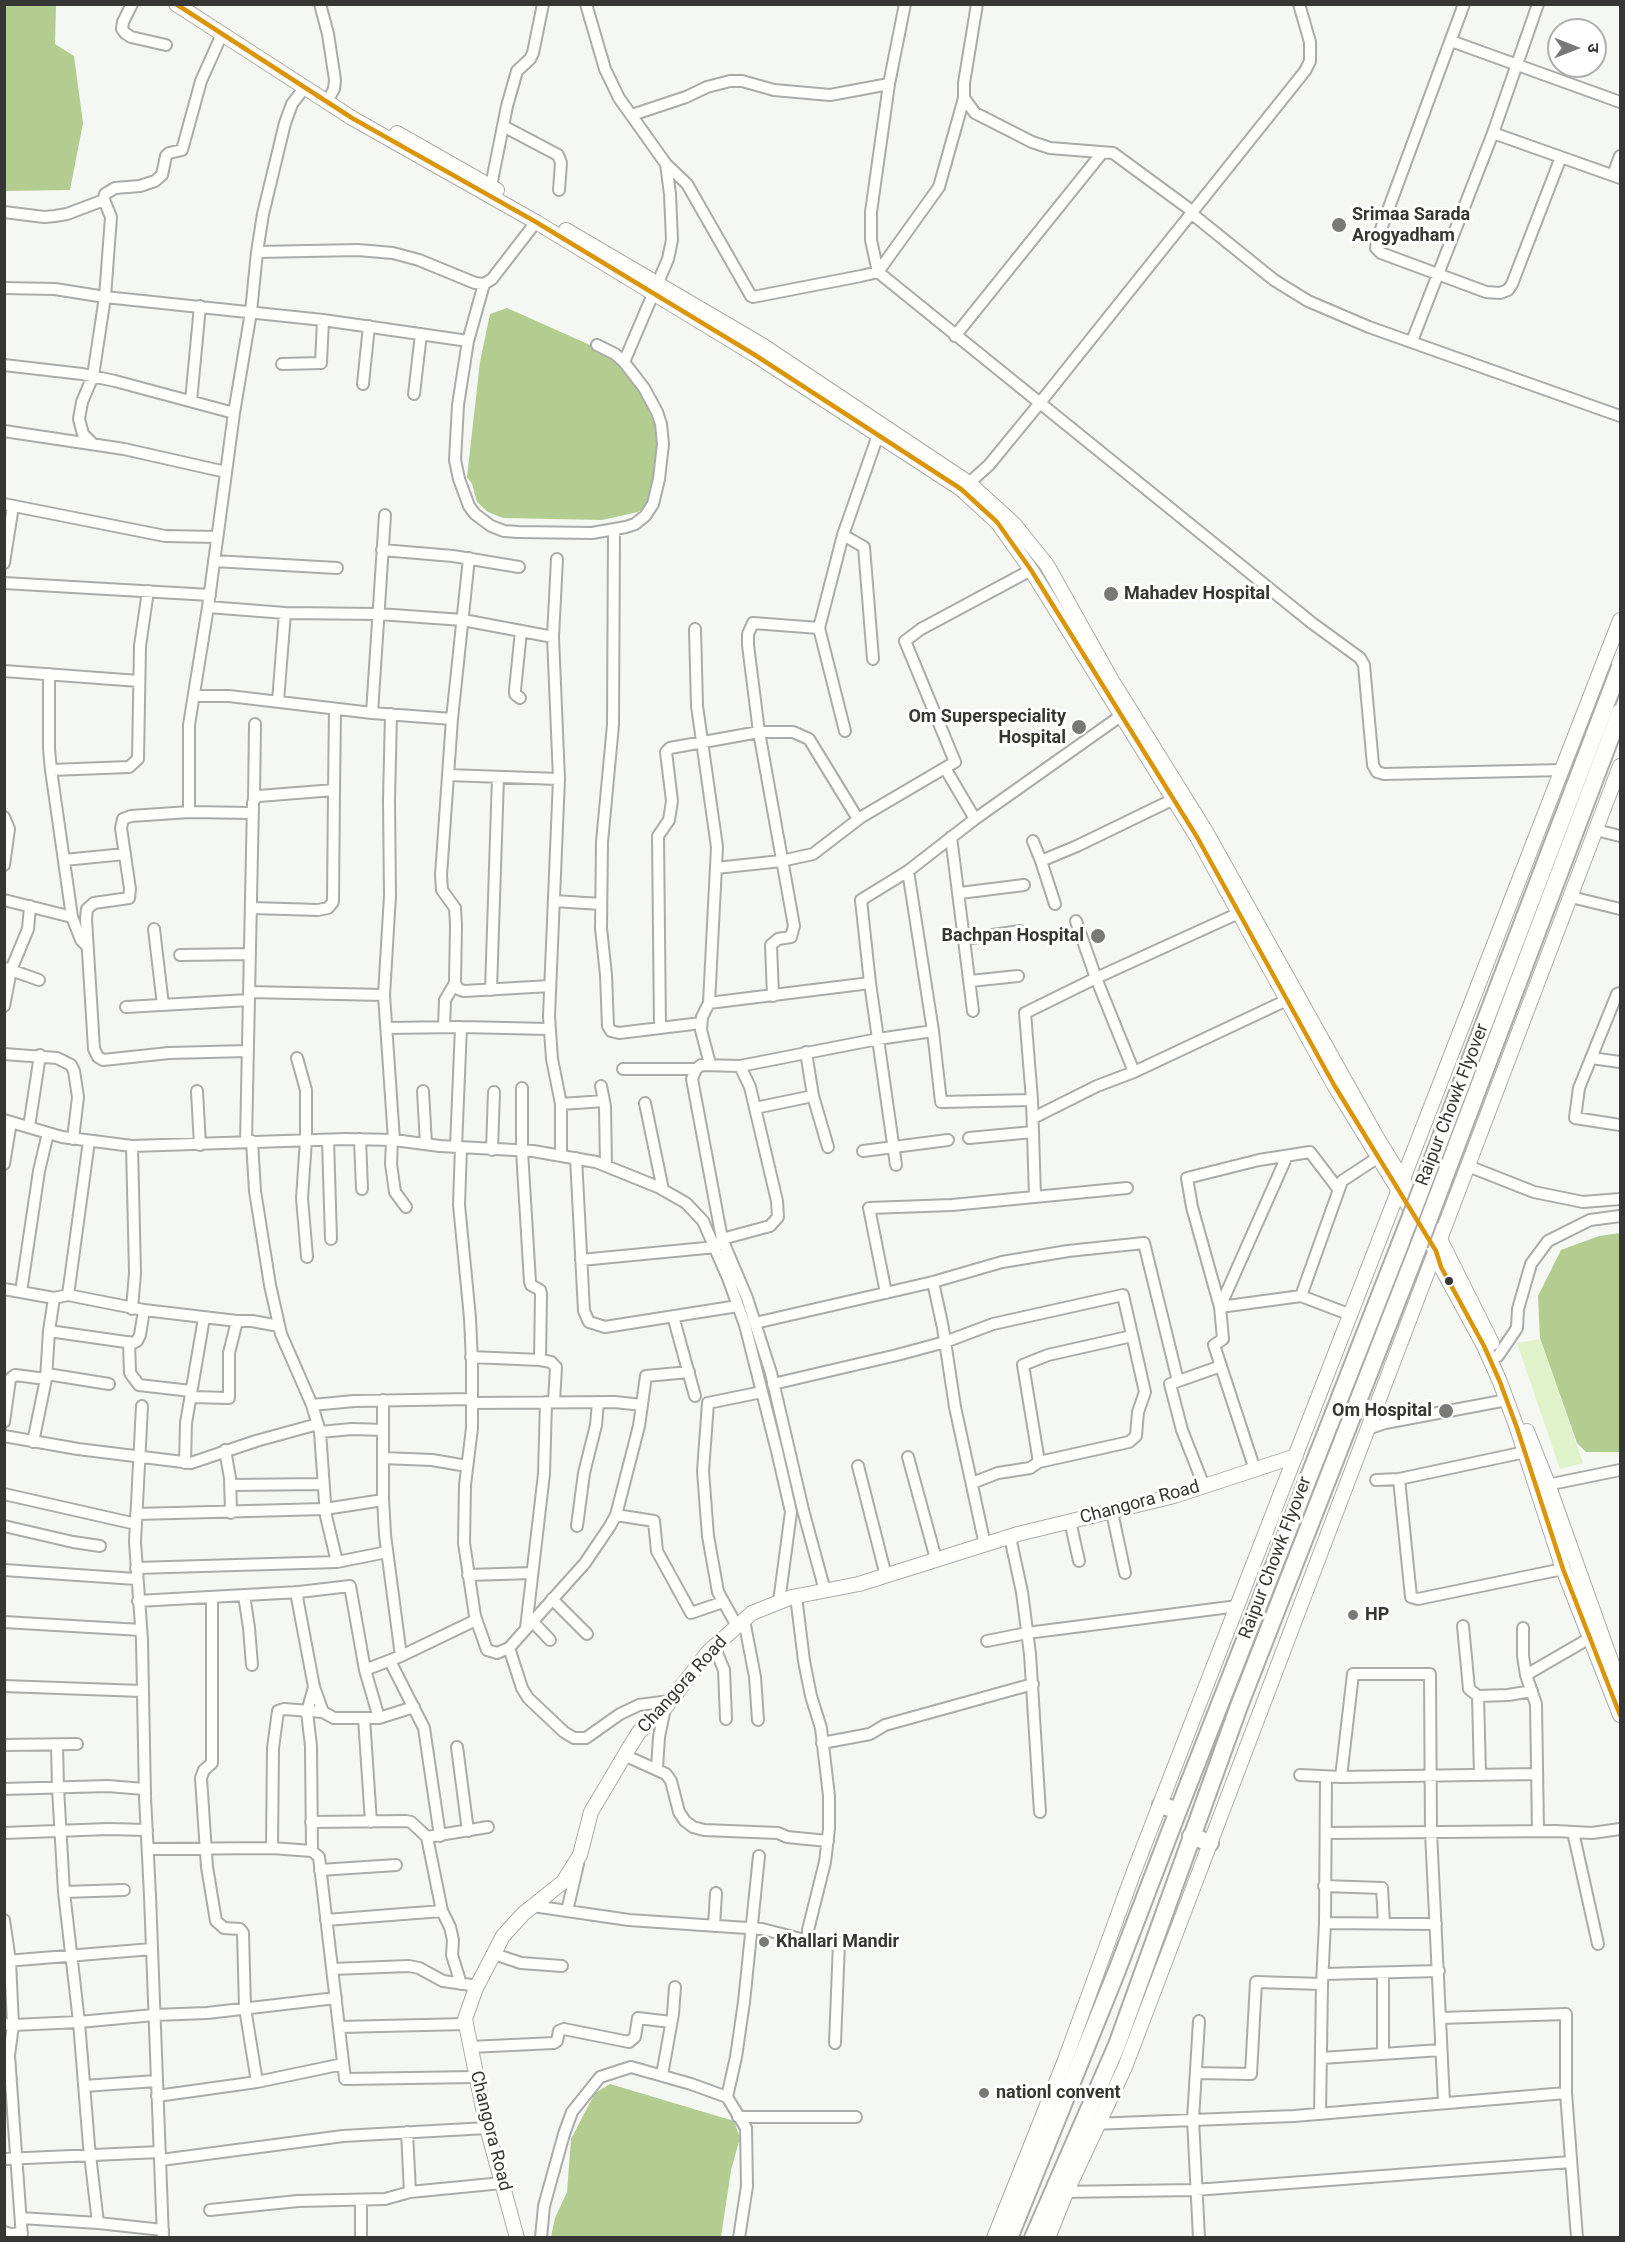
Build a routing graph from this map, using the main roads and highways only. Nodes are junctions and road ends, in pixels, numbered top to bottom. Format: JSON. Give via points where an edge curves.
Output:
{"nodes":[{"id":1,"x":1620,"y":667,"type":"edge"},
{"id":2,"x":1620,"y":712,"type":"edge"},
{"id":3,"x":1161,"y":1805,"type":"road end"},
{"id":4,"x":1178,"y":1811,"type":"junction"},
{"id":5,"x":1191,"y":1836,"type":"junction"},
{"id":6,"x":1210,"y":1843,"type":"road end"},
{"id":7,"x":1009,"y":2238,"type":"edge"},
{"id":8,"x":1033,"y":2238,"type":"edge"}],
"edges":[{"from":1,"to":4,"type":"highway","name":"Raipur Chowk Flyover","bridge":true},
{"from":2,"to":5,"type":"highway","name":"Raipur Chowk Flyover","bridge":true},
{"from":3,"to":4,"type":"highway"},
{"from":4,"to":7,"type":"highway","name":"Raipur Chowk Flyover","via":[[1112,1983],[1024,2181]]},
{"from":5,"to":6,"type":"highway"},
{"from":5,"to":8,"type":"highway","name":"Raipur Chowk Flyover","via":[[1091,2123]]}]}
